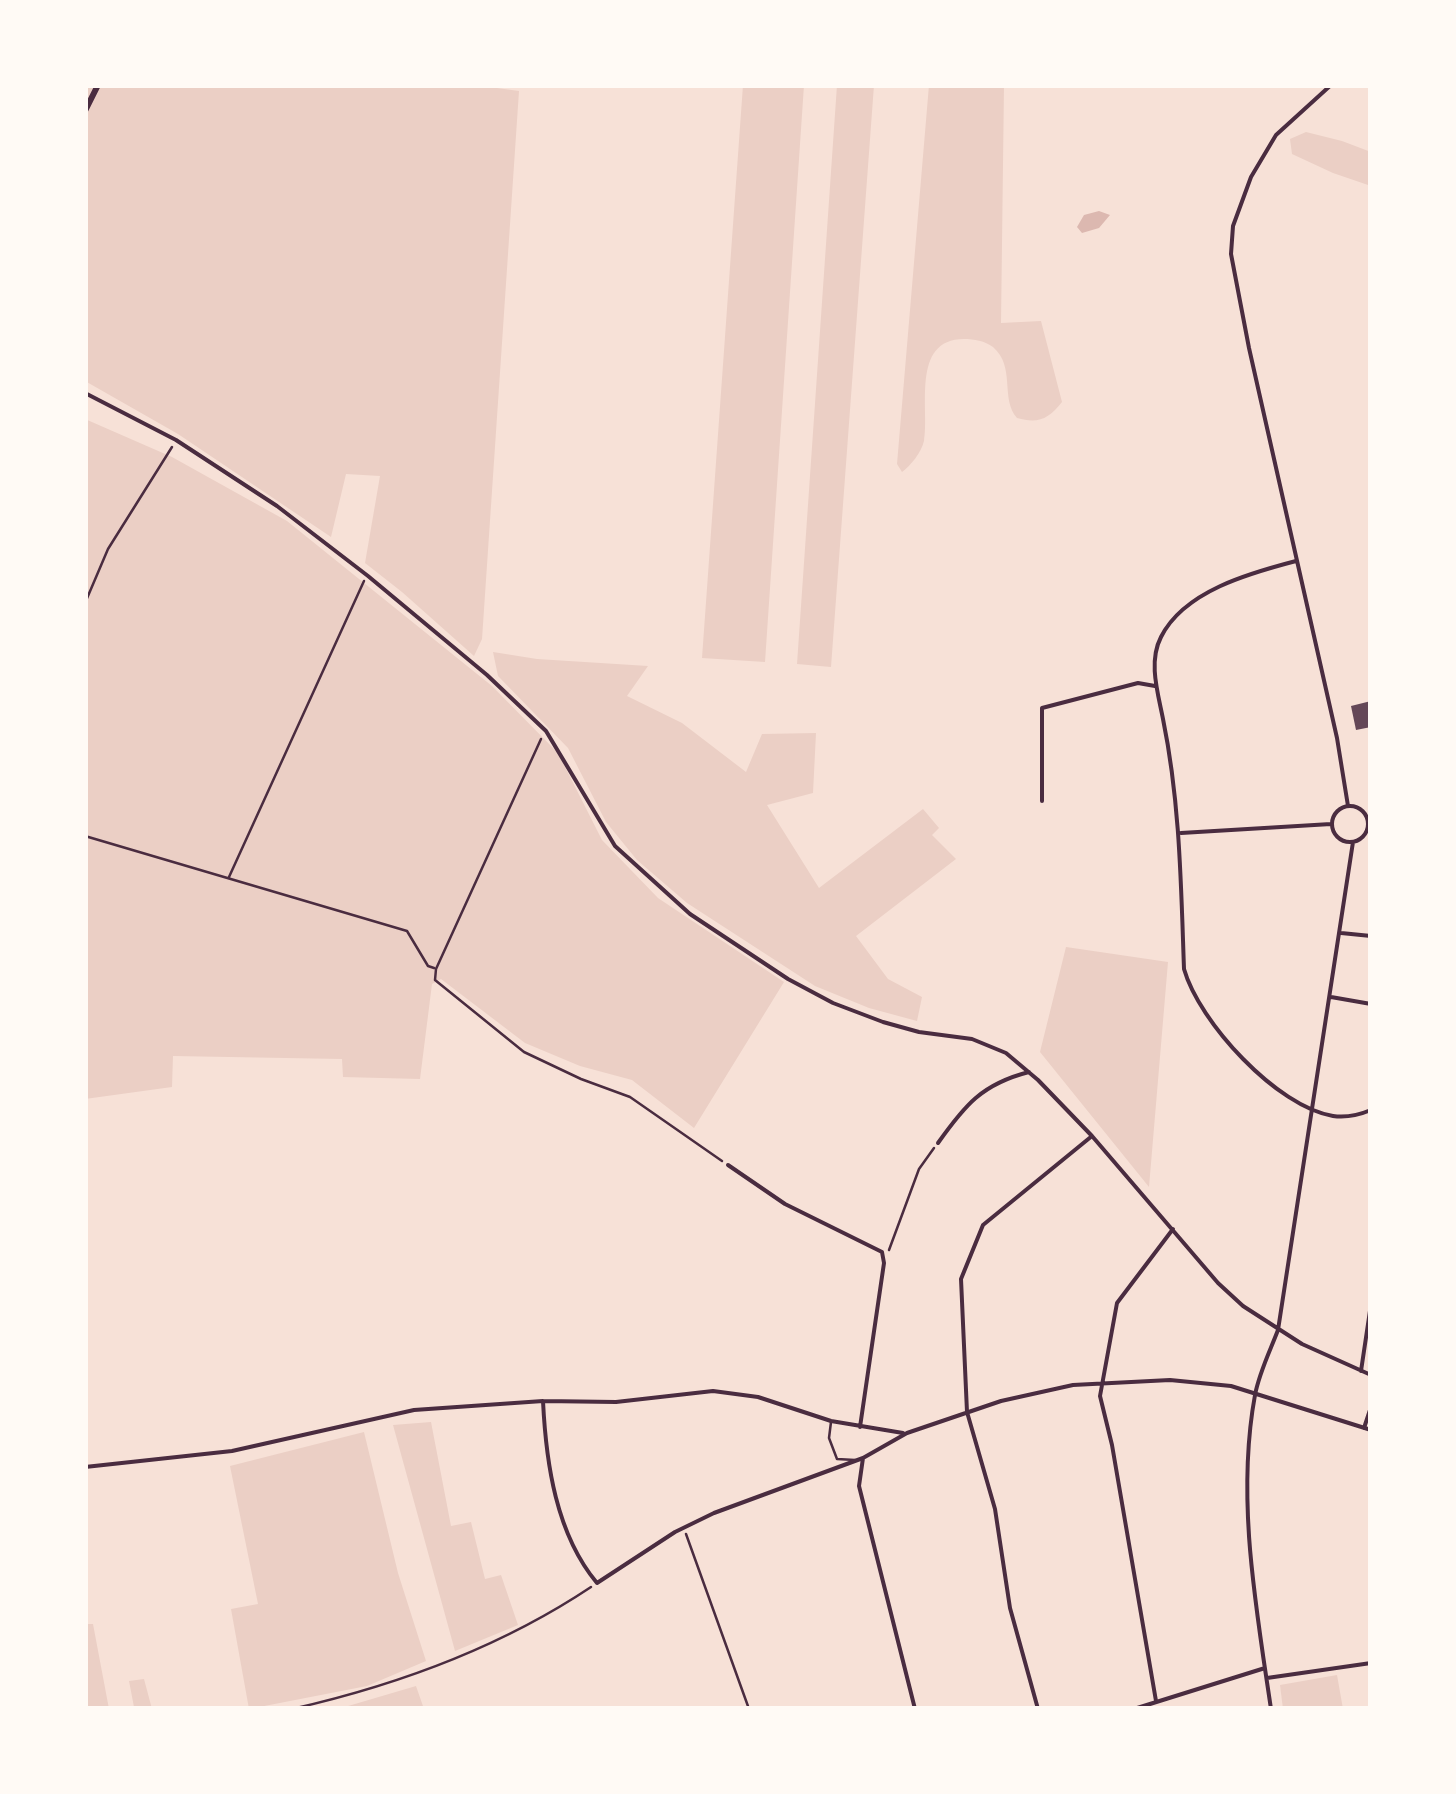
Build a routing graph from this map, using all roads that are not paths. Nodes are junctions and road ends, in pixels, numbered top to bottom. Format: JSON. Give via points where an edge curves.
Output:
{"nodes":[{"id":1,"x":98,"y":85,"type":"edge"},
{"id":2,"x":1331,"y":85,"type":"edge"},
{"id":3,"x":85,"y":111,"type":"edge"},
{"id":4,"x":85,"y":393,"type":"edge"},
{"id":5,"x":1296,"y":562,"type":"junction"},
{"id":6,"x":1156,"y":686,"type":"junction"},
{"id":7,"x":1042,"y":802,"type":"dead end"},
{"id":8,"x":1348,"y":806,"type":"junction"},
{"id":9,"x":1370,"y":823,"type":"edge"},
{"id":10,"x":1331,"y":824,"type":"junction"},
{"id":11,"x":1179,"y":834,"type":"junction"},
{"id":12,"x":1353,"y":842,"type":"junction"},
{"id":13,"x":1341,"y":933,"type":"junction"},
{"id":14,"x":1371,"y":936,"type":"edge"},
{"id":15,"x":1330,"y":997,"type":"junction"},
{"id":16,"x":1371,"y":1004,"type":"edge"},
{"id":17,"x":1028,"y":1072,"type":"junction"},
{"id":18,"x":1312,"y":1109,"type":"junction"},
{"id":19,"x":1371,"y":1110,"type":"edge"},
{"id":20,"x":1092,"y":1136,"type":"junction"},
{"id":21,"x":938,"y":1143,"type":"road end"},
{"id":22,"x":728,"y":1165,"type":"road end"},
{"id":23,"x":1172,"y":1230,"type":"junction"},
{"id":24,"x":1371,"y":1304,"type":"edge"},
{"id":25,"x":1278,"y":1330,"type":"junction"},
{"id":26,"x":1361,"y":1371,"type":"junction"},
{"id":27,"x":1371,"y":1375,"type":"edge"},
{"id":28,"x":1101,"y":1383,"type":"junction"},
{"id":29,"x":1255,"y":1394,"type":"junction"},
{"id":30,"x":543,"y":1401,"type":"junction"},
{"id":31,"x":1371,"y":1406,"type":"edge"},
{"id":32,"x":968,"y":1412,"type":"junction"},
{"id":33,"x":831,"y":1420,"type":"junction"},
{"id":34,"x":860,"y":1427,"type":"junction"},
{"id":35,"x":1364,"y":1428,"type":"junction"},
{"id":36,"x":1371,"y":1430,"type":"edge"},
{"id":37,"x":907,"y":1433,"type":"junction"},
{"id":38,"x":863,"y":1458,"type":"junction"},
{"id":39,"x":85,"y":1467,"type":"edge"},
{"id":40,"x":1371,"y":1663,"type":"edge"},
{"id":41,"x":1265,"y":1668,"type":"junction"},
{"id":42,"x":1266,"y":1678,"type":"junction"},
{"id":43,"x":1156,"y":1701,"type":"junction"},
{"id":44,"x":915,"y":1709,"type":"edge"},
{"id":45,"x":1038,"y":1709,"type":"edge"},
{"id":46,"x":1134,"y":1709,"type":"edge"},
{"id":47,"x":1270,"y":1709,"type":"edge"}],
"edges":[{"from":1,"to":3,"type":"highway"},
{"from":2,"to":5,"type":"street","via":[[1276,135],[1233,226],[1232,272]]},
{"from":4,"to":17,"type":"street","via":[[176,440],[277,506],[487,675],[546,731],[614,846],[690,914],[833,1003],[919,1032],[984,1042]]},
{"from":5,"to":6,"type":"street","via":[[1180,610],[1157,647]]},
{"from":5,"to":8,"type":"street"},
{"from":6,"to":7,"type":"street","via":[[1138,683],[1042,708]]},
{"from":6,"to":11,"type":"street"},
{"from":8,"to":9,"type":"street","via":[[1364,812]]},
{"from":8,"to":10,"type":"street"},
{"from":9,"to":12,"type":"street"},
{"from":10,"to":11,"type":"street"},
{"from":10,"to":12,"type":"street","via":[[1338,838]]},
{"from":11,"to":18,"type":"street","via":[[1190,991],[1242,1056]]},
{"from":12,"to":13,"type":"street"},
{"from":13,"to":14,"type":"street"},
{"from":13,"to":15,"type":"street"},
{"from":15,"to":16,"type":"street"},
{"from":15,"to":18,"type":"street"},
{"from":17,"to":20,"type":"street"},
{"from":17,"to":21,"type":"street","via":[[980,1092]]},
{"from":18,"to":19,"type":"street","via":[[1350,1117]]},
{"from":18,"to":25,"type":"street"},
{"from":20,"to":23,"type":"street"},
{"from":20,"to":32,"type":"street","via":[[984,1224],[974,1241],[961,1287]]},
{"from":22,"to":34,"type":"street","via":[[786,1204],[882,1252]]},
{"from":23,"to":25,"type":"street","via":[[1218,1283]]},
{"from":23,"to":28,"type":"street","via":[[1116,1303]]},
{"from":24,"to":26,"type":"street"},
{"from":25,"to":26,"type":"street"},
{"from":25,"to":29,"type":"street"},
{"from":26,"to":27,"type":"street"},
{"from":28,"to":29,"type":"street","via":[[1170,1380]]},
{"from":28,"to":32,"type":"street"},
{"from":28,"to":43,"type":"street"},
{"from":29,"to":35,"type":"street"},
{"from":29,"to":41,"type":"street","via":[[1248,1498]]},
{"from":30,"to":33,"type":"street","via":[[726,1391]]},
{"from":30,"to":38,"type":"street","via":[[546,1454],[565,1522],[597,1583],[714,1513]]},
{"from":30,"to":39,"type":"street","via":[[414,1410],[232,1451]]},
{"from":31,"to":35,"type":"street"},
{"from":32,"to":37,"type":"street"},
{"from":32,"to":45,"type":"street"},
{"from":33,"to":34,"type":"street"},
{"from":33,"to":38,"type":"lane","via":[[837,1459]]},
{"from":34,"to":37,"type":"street"},
{"from":35,"to":36,"type":"street"},
{"from":37,"to":38,"type":"street"},
{"from":38,"to":44,"type":"street","via":[[859,1486]]},
{"from":40,"to":42,"type":"street"},
{"from":41,"to":42,"type":"street"},
{"from":41,"to":43,"type":"street"},
{"from":42,"to":47,"type":"street"},
{"from":43,"to":46,"type":"street"}]}
